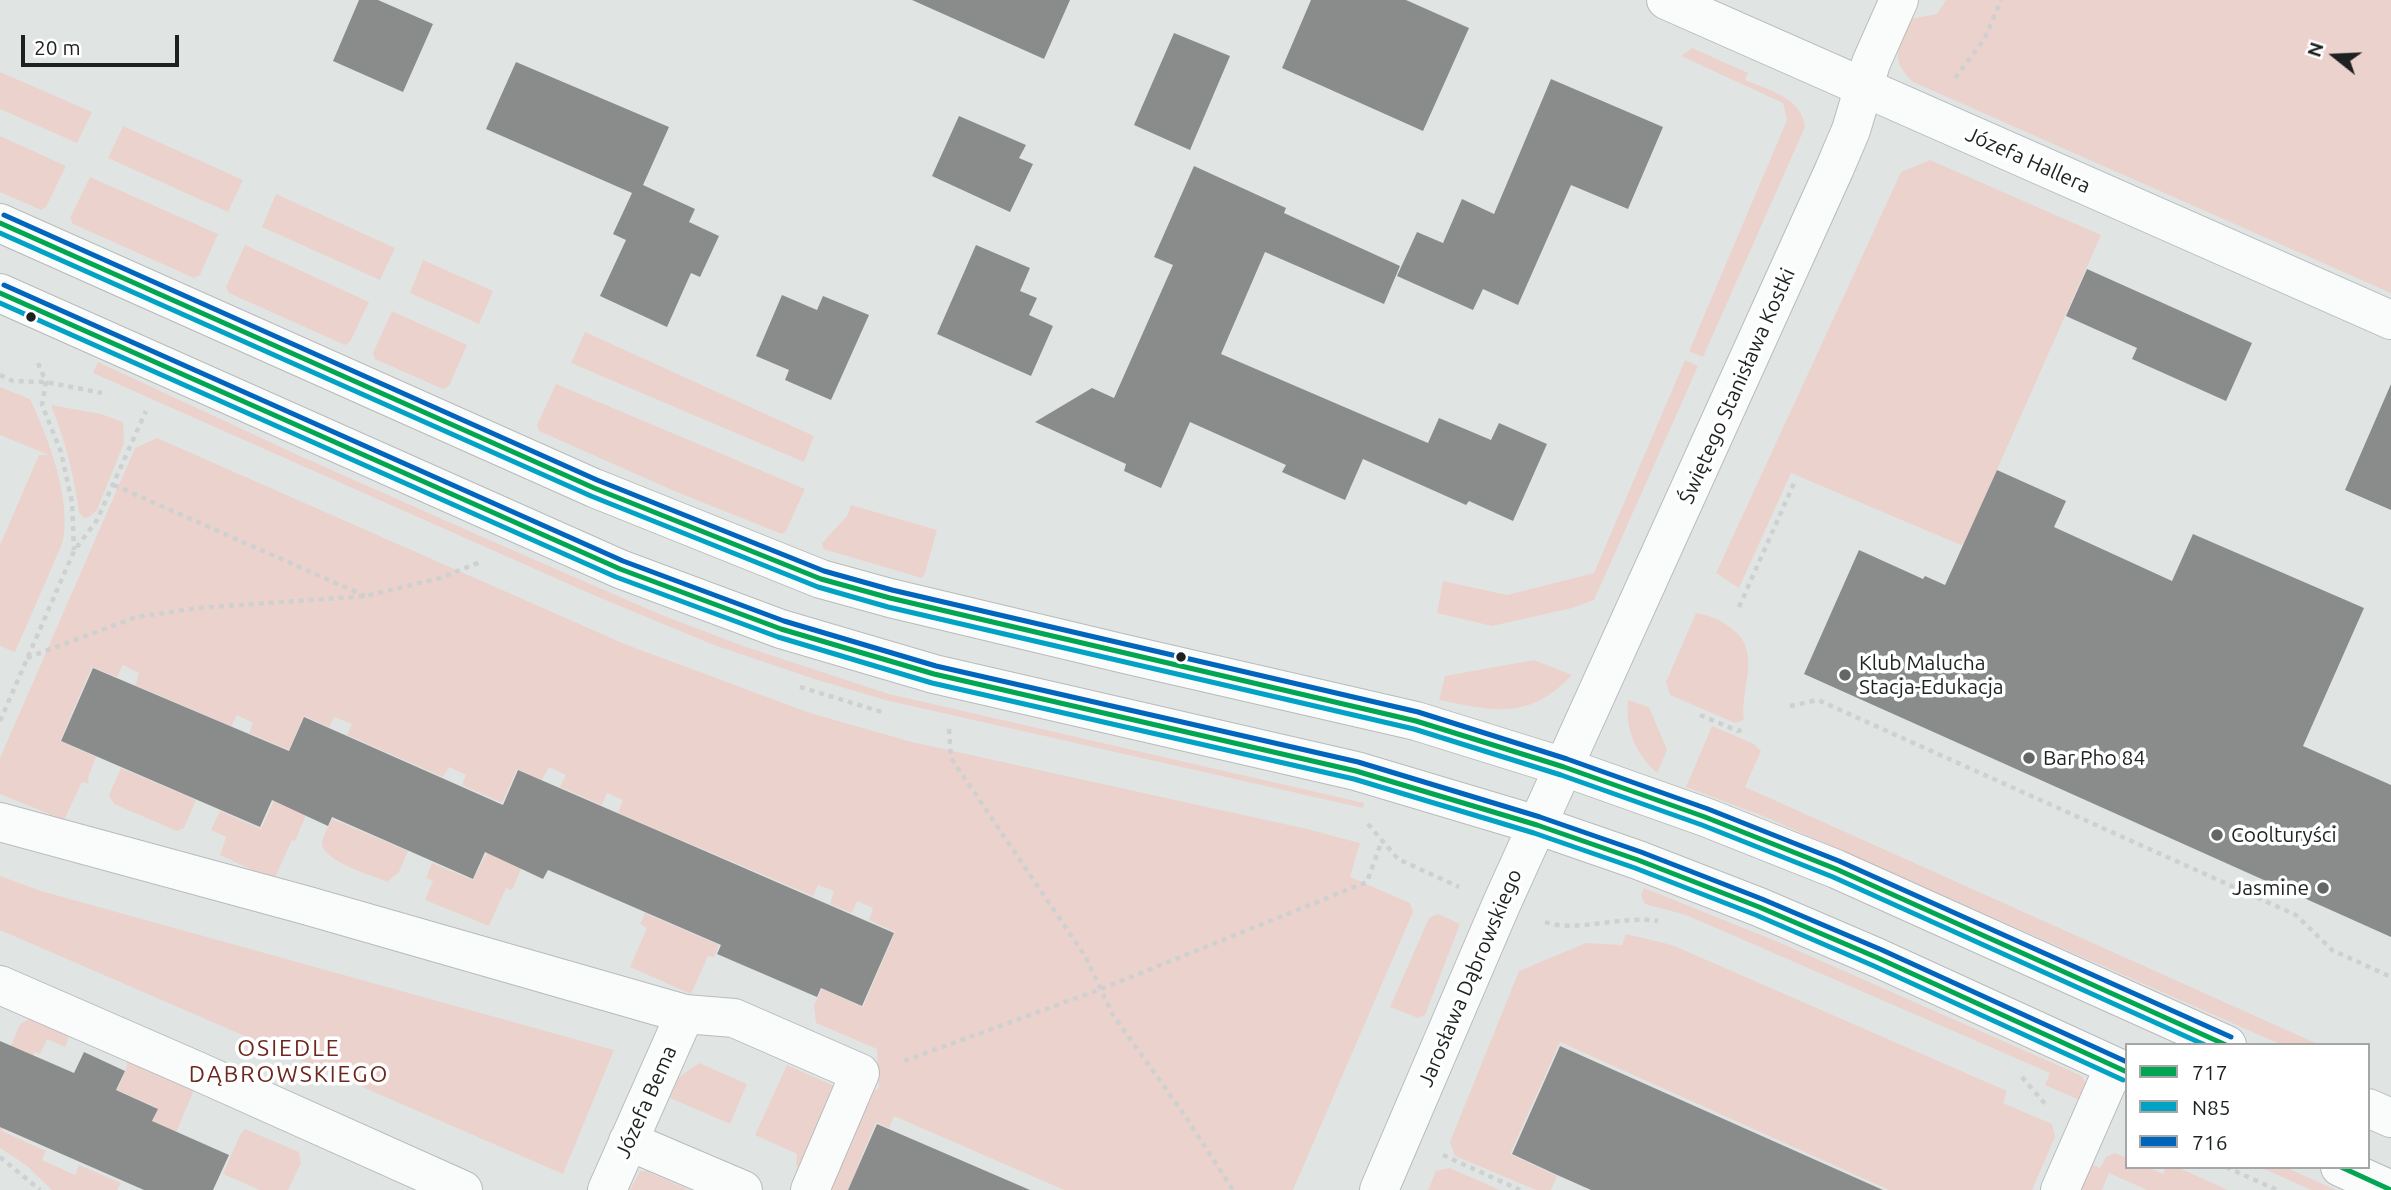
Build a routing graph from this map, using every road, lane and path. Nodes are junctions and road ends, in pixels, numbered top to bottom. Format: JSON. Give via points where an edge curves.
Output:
{"nodes":[{"id":1,"x":1666,"y":0,"type":"edge"},
{"id":2,"x":1899,"y":0,"type":"edge"},
{"id":3,"x":2001,"y":0,"type":"edge"},
{"id":4,"x":1953,"y":81,"type":"dead end"},
{"id":5,"x":1864,"y":86,"type":"junction"},
{"id":6,"x":0,"y":223,"type":"edge"},
{"id":7,"x":0,"y":293,"type":"edge"},
{"id":8,"x":2391,"y":320,"type":"edge"},
{"id":9,"x":0,"y":376,"type":"edge"},
{"id":10,"x":146,"y":411,"type":"dead end"},
{"id":11,"x":1795,"y":481,"type":"dead end"},
{"id":12,"x":114,"y":485,"type":"junction"},
{"id":13,"x":74,"y":551,"type":"junction"},
{"id":14,"x":483,"y":561,"type":"dead end"},
{"id":15,"x":366,"y":596,"type":"junction"},
{"id":16,"x":1739,"y":607,"type":"dead end"},
{"id":17,"x":27,"y":657,"type":"junction"},
{"id":18,"x":1790,"y":706,"type":"dead end"},
{"id":19,"x":1700,"y":715,"type":"dead end"},
{"id":20,"x":0,"y":721,"type":"edge"},
{"id":21,"x":1746,"y":728,"type":"dead end"},
{"id":22,"x":949,"y":729,"type":"dead end"},
{"id":23,"x":1564,"y":767,"type":"junction"},
{"id":24,"x":0,"y":822,"type":"edge"},
{"id":25,"x":1537,"y":825,"type":"junction"},
{"id":26,"x":1382,"y":840,"type":"dead end"},
{"id":27,"x":1537,"y":919,"type":"dead end"},
{"id":28,"x":1664,"y":922,"type":"dead end"},
{"id":29,"x":2391,"y":977,"type":"edge"},
{"id":30,"x":0,"y":985,"type":"edge"},
{"id":31,"x":1101,"y":989,"type":"junction"},
{"id":32,"x":685,"y":1014,"type":"junction"},
{"id":33,"x":2223,"y":1043,"type":"edge"},
{"id":34,"x":2120,"y":1069,"type":"edge"},
{"id":35,"x":2013,"y":1071,"type":"dead end"},
{"id":36,"x":860,"y":1073,"type":"junction"},
{"id":37,"x":2049,"y":1108,"type":"dead end"},
{"id":38,"x":2370,"y":1109,"type":"edge"},
{"id":39,"x":2391,"y":1118,"type":"edge"},
{"id":40,"x":628,"y":1141,"type":"junction"},
{"id":41,"x":1436,"y":1152,"type":"dead end"},
{"id":42,"x":0,"y":1157,"type":"edge"},
{"id":43,"x":2230,"y":1169,"type":"edge"},
{"id":44,"x":2344,"y":1169,"type":"edge"},
{"id":45,"x":40,"y":1190,"type":"edge"},
{"id":46,"x":463,"y":1190,"type":"edge"},
{"id":47,"x":607,"y":1190,"type":"edge"},
{"id":48,"x":743,"y":1190,"type":"edge"},
{"id":49,"x":810,"y":1190,"type":"edge"},
{"id":50,"x":1233,"y":1190,"type":"edge"},
{"id":51,"x":1379,"y":1190,"type":"edge"},
{"id":52,"x":1517,"y":1190,"type":"edge"},
{"id":53,"x":2060,"y":1190,"type":"edge"},
{"id":54,"x":2277,"y":1190,"type":"edge"},
{"id":55,"x":2391,"y":1190,"type":"edge"}],
"edges":[{"from":1,"to":5,"type":"street","name":"Józefa Hallera"},
{"from":2,"to":5,"type":"street","name":"Świętego Stanisława Kostki"},
{"from":3,"to":4,"type":"path","via":[[1985,38]]},
{"from":5,"to":8,"type":"street","name":"Józefa Hallera"},
{"from":5,"to":23,"type":"street","name":"Świętego Stanisława Kostki","via":[[1834,170]]},
{"from":6,"to":23,"type":"street","via":[[594,488],[821,579],[1416,721]]},
{"from":7,"to":25,"type":"street","via":[[620,569],[780,629],[934,674],[1356,771]]},
{"from":9,"to":13,"type":"path","via":[[46,382],[42,405],[61,452],[72,502]]},
{"from":10,"to":12,"type":"path"},
{"from":11,"to":16,"type":"path"},
{"from":12,"to":13,"type":"path","via":[[97,520]]},
{"from":12,"to":15,"type":"path"},
{"from":13,"to":17,"type":"path"},
{"from":14,"to":15,"type":"path","via":[[456,573]]},
{"from":15,"to":17,"type":"path","via":[[135,617]]},
{"from":17,"to":20,"type":"path"},
{"from":18,"to":29,"type":"path","via":[[1818,700],[2296,915],[2332,950]]},
{"from":19,"to":21,"type":"path","via":[[1738,731]]},
{"from":22,"to":31,"type":"path","via":[[951,758],[1085,956]]},
{"from":23,"to":25,"type":"street","name":"Jarosława Dąbrowskiego"},
{"from":23,"to":33,"type":"street","via":[[1836,869]]},
{"from":24,"to":32,"type":"street"},
{"from":25,"to":34,"type":"street","via":[[1759,907]]},
{"from":25,"to":51,"type":"street","name":"Jarosława Dąbrowskiego"},
{"from":26,"to":31,"type":"path","via":[[1367,882]]},
{"from":27,"to":28,"type":"path","via":[[1567,926],[1643,919]]},
{"from":30,"to":46,"type":"street"},
{"from":31,"to":36,"type":"path","via":[[879,1071]]},
{"from":31,"to":50,"type":"path","via":[[1113,1016]]},
{"from":32,"to":36,"type":"street","via":[[734,1018]]},
{"from":32,"to":40,"type":"street","name":"Józefa Bema"},
{"from":34,"to":53,"type":"street"},
{"from":35,"to":37,"type":"path"},
{"from":36,"to":49,"type":"street"},
{"from":38,"to":39,"type":"street"},
{"from":40,"to":47,"type":"street","name":"Józefa Bema"},
{"from":40,"to":48,"type":"street"},
{"from":41,"to":52,"type":"path"},
{"from":42,"to":45,"type":"path"},
{"from":43,"to":54,"type":"path"},
{"from":44,"to":55,"type":"street"}]}
